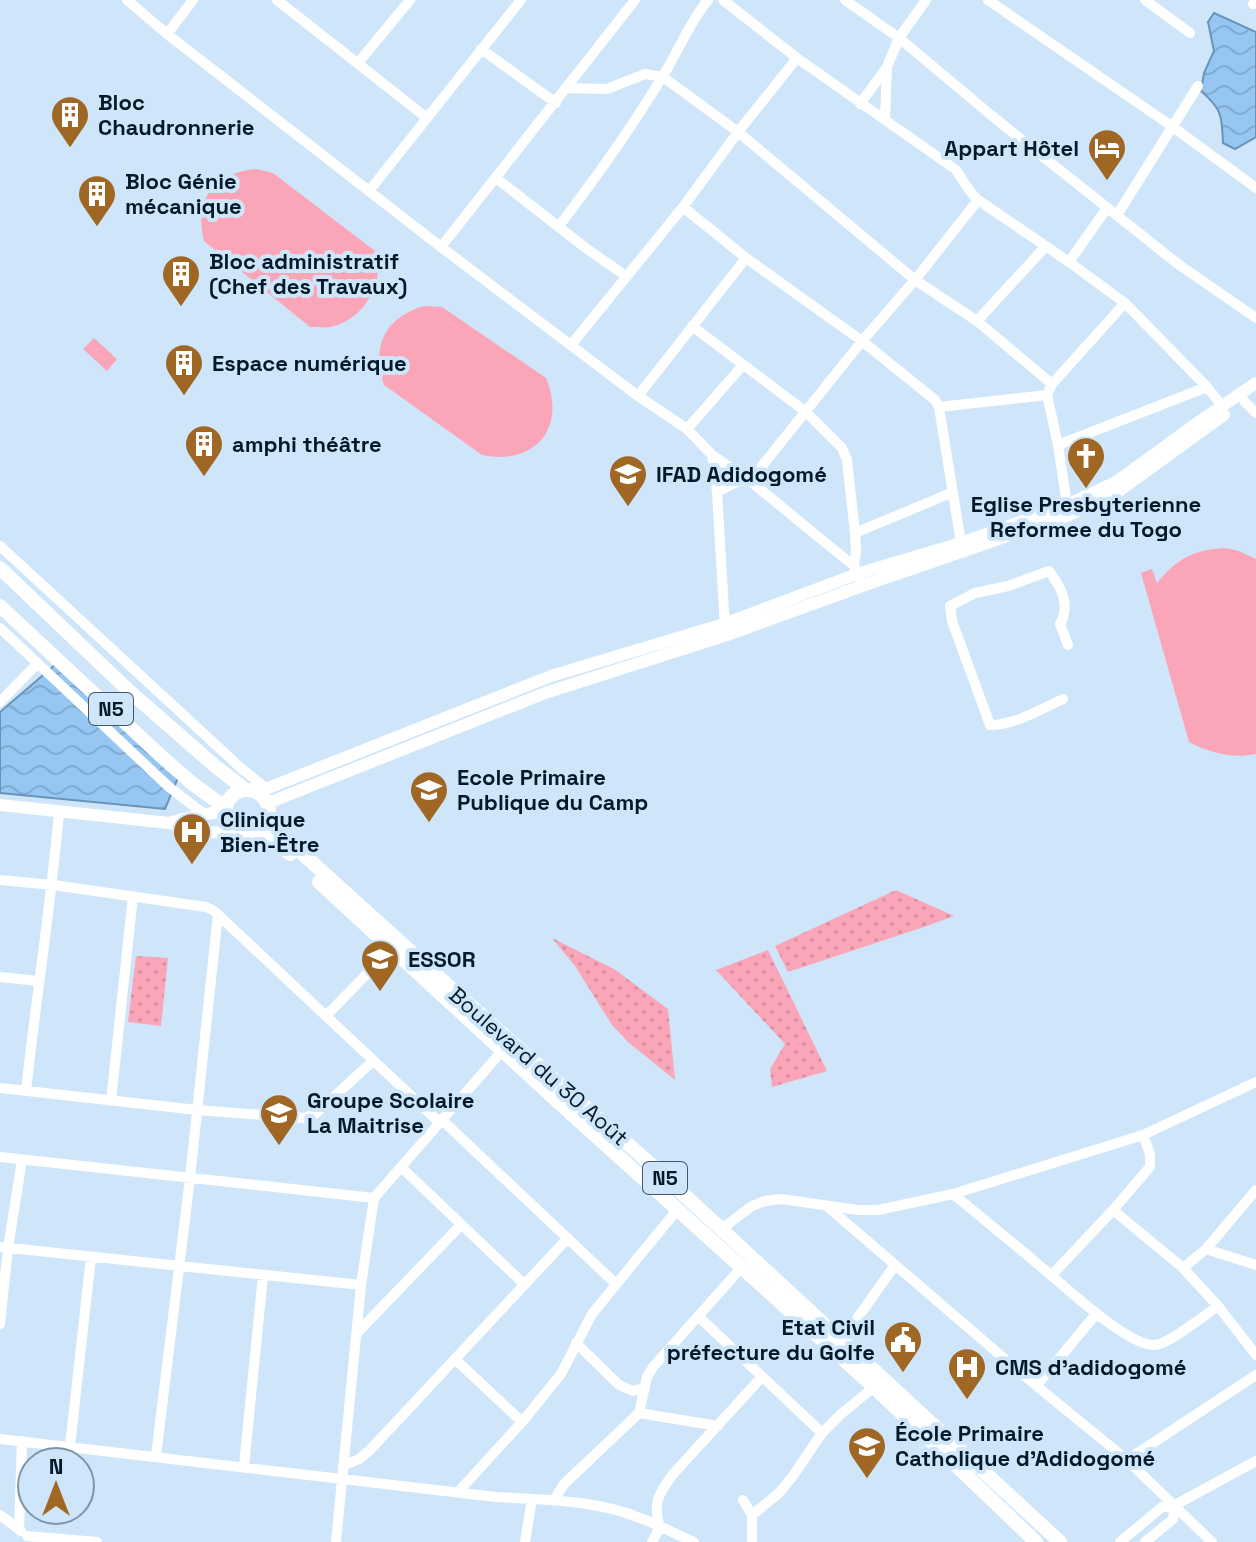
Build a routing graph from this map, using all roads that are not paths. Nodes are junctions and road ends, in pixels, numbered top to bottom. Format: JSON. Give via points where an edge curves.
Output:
{"nodes":[{"id":1,"x":127,"y":0,"type":"edge"},
{"id":2,"x":193,"y":0,"type":"edge"},
{"id":3,"x":277,"y":0,"type":"edge"},
{"id":4,"x":410,"y":0,"type":"edge"},
{"id":5,"x":521,"y":0,"type":"edge"},
{"id":6,"x":635,"y":0,"type":"edge"},
{"id":7,"x":708,"y":0,"type":"edge"},
{"id":8,"x":723,"y":0,"type":"edge"},
{"id":9,"x":845,"y":0,"type":"edge"},
{"id":10,"x":926,"y":0,"type":"edge"},
{"id":11,"x":988,"y":0,"type":"edge"},
{"id":12,"x":1152,"y":2,"type":"edge"},
{"id":13,"x":1190,"y":33,"type":"dead end"},
{"id":14,"x":167,"y":34,"type":"junction"},
{"id":15,"x":899,"y":38,"type":"junction"},
{"id":16,"x":481,"y":49,"type":"junction"},
{"id":17,"x":797,"y":58,"type":"junction"},
{"id":18,"x":358,"y":63,"type":"junction"},
{"id":19,"x":887,"y":67,"type":"junction"},
{"id":20,"x":663,"y":77,"type":"junction"},
{"id":21,"x":1198,"y":86,"type":"dead end"},
{"id":22,"x":567,"y":88,"type":"junction"},
{"id":23,"x":556,"y":103,"type":"junction"},
{"id":24,"x":860,"y":104,"type":"junction"},
{"id":25,"x":427,"y":118,"type":"junction"},
{"id":26,"x":885,"y":120,"type":"junction"},
{"id":27,"x":1173,"y":127,"type":"junction"},
{"id":28,"x":738,"y":132,"type":"junction"},
{"id":29,"x":496,"y":178,"type":"junction"},
{"id":30,"x":1256,"y":188,"type":"edge"},
{"id":31,"x":369,"y":191,"type":"junction"},
{"id":32,"x":978,"y":200,"type":"junction"},
{"id":33,"x":683,"y":207,"type":"junction"},
{"id":34,"x":1107,"y":208,"type":"junction"},
{"id":35,"x":1117,"y":215,"type":"junction"},
{"id":36,"x":559,"y":226,"type":"junction"},
{"id":37,"x":1046,"y":246,"type":"junction"},
{"id":38,"x":441,"y":247,"type":"junction"},
{"id":39,"x":746,"y":258,"type":"junction"},
{"id":40,"x":1069,"y":262,"type":"junction"},
{"id":41,"x":626,"y":276,"type":"junction"},
{"id":42,"x":915,"y":280,"type":"junction"},
{"id":43,"x":1125,"y":303,"type":"junction"},
{"id":44,"x":1256,"y":318,"type":"edge"},
{"id":45,"x":977,"y":321,"type":"junction"},
{"id":46,"x":692,"y":326,"type":"junction"},
{"id":47,"x":862,"y":341,"type":"junction"},
{"id":48,"x":571,"y":345,"type":"junction"},
{"id":49,"x":743,"y":365,"type":"junction"},
{"id":50,"x":1256,"y":383,"type":"edge"},
{"id":51,"x":1052,"y":384,"type":"junction"},
{"id":52,"x":1207,"y":387,"type":"junction"},
{"id":53,"x":1256,"y":392,"type":"edge"},
{"id":54,"x":1047,"y":395,"type":"junction"},
{"id":55,"x":638,"y":396,"type":"junction"},
{"id":56,"x":1244,"y":401,"type":"junction"},
{"id":57,"x":939,"y":407,"type":"junction"},
{"id":58,"x":1223,"y":407,"type":"junction"},
{"id":59,"x":806,"y":412,"type":"junction"},
{"id":60,"x":1256,"y":413,"type":"edge"},
{"id":61,"x":687,"y":429,"type":"junction"},
{"id":62,"x":1058,"y":445,"type":"junction"},
{"id":63,"x":712,"y":455,"type":"junction"},
{"id":64,"x":750,"y":481,"type":"junction"},
{"id":65,"x":717,"y":492,"type":"junction"},
{"id":66,"x":951,"y":493,"type":"junction"},
{"id":67,"x":1067,"y":505,"type":"junction"},
{"id":68,"x":855,"y":533,"type":"junction"},
{"id":69,"x":961,"y":543,"type":"junction"},
{"id":70,"x":0,"y":546,"type":"edge"},
{"id":71,"x":0,"y":568,"type":"edge"},
{"id":72,"x":858,"y":575,"type":"junction"},
{"id":73,"x":0,"y":606,"type":"edge"},
{"id":74,"x":0,"y":628,"type":"edge"},
{"id":75,"x":725,"y":630,"type":"junction"},
{"id":76,"x":1068,"y":645,"type":"dead end"},
{"id":77,"x":37,"y":664,"type":"junction"},
{"id":78,"x":1063,"y":699,"type":"dead end"},
{"id":79,"x":0,"y":702,"type":"edge"},
{"id":80,"x":262,"y":798,"type":"junction"},
{"id":81,"x":0,"y":805,"type":"edge"},
{"id":82,"x":225,"y":809,"type":"junction"},
{"id":83,"x":59,"y":812,"type":"junction"},
{"id":84,"x":204,"y":814,"type":"junction"},
{"id":85,"x":169,"y":823,"type":"junction"},
{"id":86,"x":250,"y":832,"type":"junction"},
{"id":87,"x":0,"y":880,"type":"edge"},
{"id":88,"x":53,"y":885,"type":"junction"},
{"id":89,"x":133,"y":896,"type":"junction"},
{"id":90,"x":218,"y":914,"type":"junction"},
{"id":91,"x":391,"y":949,"type":"junction"},
{"id":92,"x":0,"y":977,"type":"edge"},
{"id":93,"x":38,"y":981,"type":"junction"},
{"id":94,"x":326,"y":1016,"type":"junction"},
{"id":95,"x":502,"y":1051,"type":"junction"},
{"id":96,"x":373,"y":1061,"type":"junction"},
{"id":97,"x":1256,"y":1082,"type":"edge"},
{"id":98,"x":0,"y":1088,"type":"edge"},
{"id":99,"x":26,"y":1091,"type":"junction"},
{"id":100,"x":111,"y":1101,"type":"junction"},
{"id":101,"x":197,"y":1110,"type":"junction"},
{"id":102,"x":440,"y":1120,"type":"junction"},
{"id":103,"x":1143,"y":1135,"type":"junction"},
{"id":104,"x":0,"y":1157,"type":"edge"},
{"id":105,"x":22,"y":1160,"type":"junction"},
{"id":106,"x":402,"y":1168,"type":"junction"},
{"id":107,"x":649,"y":1174,"type":"junction"},
{"id":108,"x":190,"y":1178,"type":"junction"},
{"id":109,"x":1256,"y":1190,"type":"edge"},
{"id":110,"x":953,"y":1194,"type":"junction"},
{"id":111,"x":374,"y":1198,"type":"junction"},
{"id":112,"x":828,"y":1207,"type":"junction"},
{"id":113,"x":677,"y":1210,"type":"junction"},
{"id":114,"x":1113,"y":1210,"type":"junction"},
{"id":115,"x":461,"y":1225,"type":"junction"},
{"id":116,"x":720,"y":1230,"type":"junction"},
{"id":117,"x":568,"y":1238,"type":"junction"},
{"id":118,"x":4,"y":1248,"type":"edge"},
{"id":119,"x":1206,"y":1249,"type":"junction"},
{"id":120,"x":91,"y":1257,"type":"junction"},
{"id":121,"x":746,"y":1262,"type":"junction"},
{"id":122,"x":895,"y":1265,"type":"junction"},
{"id":123,"x":1256,"y":1265,"type":"edge"},
{"id":124,"x":179,"y":1267,"type":"junction"},
{"id":125,"x":1183,"y":1268,"type":"junction"},
{"id":126,"x":1052,"y":1275,"type":"junction"},
{"id":127,"x":263,"y":1276,"type":"junction"},
{"id":128,"x":524,"y":1284,"type":"junction"},
{"id":129,"x":616,"y":1284,"type":"junction"},
{"id":130,"x":361,"y":1285,"type":"junction"},
{"id":131,"x":1218,"y":1306,"type":"junction"},
{"id":132,"x":1096,"y":1314,"type":"junction"},
{"id":133,"x":699,"y":1317,"type":"junction"},
{"id":134,"x":0,"y":1324,"type":"edge"},
{"id":135,"x":356,"y":1334,"type":"junction"},
{"id":136,"x":576,"y":1343,"type":"junction"},
{"id":137,"x":838,"y":1345,"type":"junction"},
{"id":138,"x":1256,"y":1355,"type":"edge"},
{"id":139,"x":456,"y":1360,"type":"junction"},
{"id":140,"x":1256,"y":1375,"type":"edge"},
{"id":141,"x":762,"y":1377,"type":"junction"},
{"id":142,"x":1037,"y":1385,"type":"junction"},
{"id":143,"x":874,"y":1387,"type":"junction"},
{"id":144,"x":644,"y":1388,"type":"junction"},
{"id":145,"x":639,"y":1413,"type":"junction"},
{"id":146,"x":522,"y":1422,"type":"junction"},
{"id":147,"x":718,"y":1426,"type":"junction"},
{"id":148,"x":822,"y":1433,"type":"junction"},
{"id":149,"x":0,"y":1439,"type":"edge"},
{"id":150,"x":22,"y":1441,"type":"junction"},
{"id":151,"x":70,"y":1446,"type":"joint"},
{"id":152,"x":96,"y":1449,"type":"edge"},
{"id":153,"x":156,"y":1456,"type":"junction"},
{"id":154,"x":1127,"y":1460,"type":"junction"},
{"id":155,"x":1256,"y":1461,"type":"edge"},
{"id":156,"x":244,"y":1466,"type":"junction"},
{"id":157,"x":343,"y":1466,"type":"junction"},
{"id":158,"x":342,"y":1478,"type":"junction"},
{"id":159,"x":458,"y":1492,"type":"junction"},
{"id":160,"x":532,"y":1499,"type":"junction"},
{"id":161,"x":554,"y":1500,"type":"junction"},
{"id":162,"x":743,"y":1500,"type":"dead end"},
{"id":163,"x":1175,"y":1505,"type":"junction"},
{"id":164,"x":0,"y":1515,"type":"edge"},
{"id":165,"x":752,"y":1515,"type":"junction"},
{"id":166,"x":660,"y":1527,"type":"junction"},
{"id":167,"x":27,"y":1536,"type":"edge"},
{"id":168,"x":97,"y":1542,"type":"edge"},
{"id":169,"x":336,"y":1542,"type":"edge"},
{"id":170,"x":525,"y":1542,"type":"edge"},
{"id":171,"x":652,"y":1542,"type":"edge"},
{"id":172,"x":694,"y":1542,"type":"edge"},
{"id":173,"x":752,"y":1542,"type":"edge"},
{"id":174,"x":1036,"y":1542,"type":"edge"},
{"id":175,"x":1060,"y":1542,"type":"edge"},
{"id":176,"x":1120,"y":1542,"type":"edge"},
{"id":177,"x":1145,"y":1542,"type":"edge"},
{"id":178,"x":1212,"y":1542,"type":"edge"}],
"edges":[{"from":1,"to":14,"type":"street"},
{"from":2,"to":14,"type":"street"},
{"from":3,"to":18,"type":"street"},
{"from":4,"to":18,"type":"street"},
{"from":5,"to":16,"type":"street"},
{"from":6,"to":22,"type":"street"},
{"from":7,"to":20,"type":"street"},
{"from":8,"to":17,"type":"street"},
{"from":9,"to":15,"type":"street"},
{"from":10,"to":15,"type":"street"},
{"from":11,"to":27,"type":"street"},
{"from":12,"to":13,"type":"street"},
{"from":14,"to":31,"type":"street"},
{"from":15,"to":19,"type":"street"},
{"from":15,"to":34,"type":"street"},
{"from":16,"to":23,"type":"street"},
{"from":16,"to":25,"type":"street"},
{"from":17,"to":24,"type":"street"},
{"from":17,"to":28,"type":"street"},
{"from":18,"to":25,"type":"street"},
{"from":19,"to":24,"type":"street"},
{"from":19,"to":26,"type":"street"},
{"from":20,"to":22,"type":"street","via":[[645,74],[607,89]]},
{"from":20,"to":28,"type":"street"},
{"from":20,"to":36,"type":"street"},
{"from":21,"to":27,"type":"street"},
{"from":22,"to":23,"type":"street"},
{"from":23,"to":29,"type":"street"},
{"from":24,"to":26,"type":"street"},
{"from":25,"to":31,"type":"street"},
{"from":26,"to":32,"type":"street","via":[[955,169]]},
{"from":27,"to":30,"type":"street"},
{"from":27,"to":35,"type":"street"},
{"from":28,"to":33,"type":"street"},
{"from":28,"to":42,"type":"street"},
{"from":29,"to":36,"type":"street"},
{"from":29,"to":38,"type":"street"},
{"from":31,"to":38,"type":"street"},
{"from":32,"to":37,"type":"street"},
{"from":32,"to":42,"type":"street"},
{"from":33,"to":39,"type":"street"},
{"from":33,"to":41,"type":"street"},
{"from":34,"to":35,"type":"street"},
{"from":34,"to":40,"type":"street"},
{"from":35,"to":44,"type":"street"},
{"from":36,"to":41,"type":"street"},
{"from":37,"to":40,"type":"street"},
{"from":37,"to":45,"type":"street"},
{"from":38,"to":48,"type":"street"},
{"from":39,"to":46,"type":"street"},
{"from":39,"to":47,"type":"street"},
{"from":40,"to":43,"type":"street"},
{"from":41,"to":48,"type":"street"},
{"from":42,"to":45,"type":"street"},
{"from":42,"to":47,"type":"street"},
{"from":43,"to":51,"type":"street"},
{"from":43,"to":52,"type":"street"},
{"from":45,"to":51,"type":"street"},
{"from":46,"to":49,"type":"street"},
{"from":46,"to":55,"type":"street"},
{"from":47,"to":57,"type":"street"},
{"from":47,"to":59,"type":"street"},
{"from":48,"to":55,"type":"street"},
{"from":49,"to":59,"type":"street"},
{"from":49,"to":61,"type":"street"},
{"from":50,"to":58,"type":"main road"},
{"from":51,"to":54,"type":"street"},
{"from":52,"to":58,"type":"street"},
{"from":52,"to":62,"type":"street"},
{"from":53,"to":56,"type":"main road"},
{"from":54,"to":57,"type":"street"},
{"from":54,"to":62,"type":"street"},
{"from":55,"to":61,"type":"street"},
{"from":56,"to":60,"type":"street"},
{"from":56,"to":72,"type":"main road","via":[[1119,491],[1069,515]]},
{"from":57,"to":66,"type":"street"},
{"from":58,"to":67,"type":"main road","via":[[1116,482]]},
{"from":59,"to":64,"type":"street"},
{"from":59,"to":68,"type":"street","via":[[846,453]]},
{"from":61,"to":63,"type":"street"},
{"from":62,"to":67,"type":"street"},
{"from":63,"to":64,"type":"street"},
{"from":63,"to":65,"type":"street"},
{"from":64,"to":65,"type":"street"},
{"from":64,"to":72,"type":"street"},
{"from":65,"to":75,"type":"street"},
{"from":66,"to":68,"type":"street"},
{"from":66,"to":69,"type":"street"},
{"from":67,"to":69,"type":"main road"},
{"from":68,"to":72,"type":"street"},
{"from":69,"to":72,"type":"main road"},
{"from":70,"to":80,"type":"street","via":[[242,769]]},
{"from":71,"to":80,"type":"highway","name":"Boulevard du 30 Août","number":"N5","via":[[128,690],[215,766]]},
{"from":72,"to":75,"type":"main road"},
{"from":73,"to":82,"type":"highway","number":"N5"},
{"from":74,"to":77,"type":"street"},
{"from":75,"to":80,"type":"main road"},
{"from":76,"to":78,"type":"street","via":[[1060,624],[1065,603],[1049,571],[950,606],[990,725],[1025,717]]},
{"from":77,"to":79,"type":"street"},
{"from":77,"to":84,"type":"street"},
{"from":80,"to":82,"type":"highway","via":[[233,795]]},
{"from":80,"to":86,"type":"highway","via":[[265,825]]},
{"from":80,"to":107,"type":"highway","name":"Boulevard du 30 Août","number":"N5","via":[[271,824]]},
{"from":81,"to":83,"type":"main road"},
{"from":82,"to":84,"type":"main road"},
{"from":82,"to":86,"type":"highway","number":"N5","via":[[231,827]]},
{"from":83,"to":85,"type":"main road"},
{"from":83,"to":88,"type":"street"},
{"from":84,"to":85,"type":"main road"},
{"from":85,"to":86,"type":"main road","via":[[208,832]]},
{"from":86,"to":91,"type":"highway","name":"Boulevard du 30 Août","number":"N5","via":[[289,853]]},
{"from":87,"to":88,"type":"street"},
{"from":88,"to":89,"type":"street"},
{"from":88,"to":93,"type":"street"},
{"from":89,"to":90,"type":"street","via":[[206,907]]},
{"from":89,"to":100,"type":"street"},
{"from":90,"to":94,"type":"street"},
{"from":90,"to":101,"type":"street"},
{"from":91,"to":94,"type":"street"},
{"from":91,"to":95,"type":"highway","name":"Boulevard du 30 Août","number":"N5"},
{"from":92,"to":93,"type":"street"},
{"from":93,"to":99,"type":"street"},
{"from":94,"to":96,"type":"street"},
{"from":95,"to":102,"type":"street"},
{"from":95,"to":107,"type":"highway","name":"Boulevard du 30 Août","number":"N5"},
{"from":96,"to":101,"type":"street","via":[[310,1117]]},
{"from":96,"to":102,"type":"street"},
{"from":97,"to":103,"type":"street"},
{"from":98,"to":99,"type":"street"},
{"from":99,"to":100,"type":"street"},
{"from":100,"to":101,"type":"street"},
{"from":101,"to":108,"type":"street"},
{"from":102,"to":106,"type":"street"},
{"from":102,"to":117,"type":"street"},
{"from":103,"to":110,"type":"street"},
{"from":103,"to":114,"type":"street","via":[[1150,1167]]},
{"from":104,"to":105,"type":"street"},
{"from":105,"to":108,"type":"street"},
{"from":105,"to":118,"type":"street"},
{"from":106,"to":111,"type":"street"},
{"from":106,"to":115,"type":"street"},
{"from":107,"to":113,"type":"highway","name":"Boulevard du 30 Août","number":"N5"},
{"from":107,"to":116,"type":"highway","name":"Boulevard du 30 Août","number":"N5"},
{"from":108,"to":111,"type":"street"},
{"from":108,"to":124,"type":"street"},
{"from":109,"to":119,"type":"street"},
{"from":110,"to":112,"type":"street","via":[[878,1210]]},
{"from":110,"to":126,"type":"street"},
{"from":111,"to":130,"type":"street"},
{"from":112,"to":116,"type":"street","via":[[765,1201]]},
{"from":112,"to":122,"type":"street"},
{"from":113,"to":121,"type":"highway","name":"Boulevard du 30 Août","number":"N5"},
{"from":113,"to":129,"type":"street"},
{"from":114,"to":125,"type":"street"},
{"from":114,"to":126,"type":"street"},
{"from":115,"to":128,"type":"street"},
{"from":115,"to":135,"type":"street"},
{"from":116,"to":121,"type":"highway","name":"Boulevard du 30 Août","number":"N5"},
{"from":117,"to":128,"type":"street"},
{"from":117,"to":129,"type":"street"},
{"from":118,"to":120,"type":"street"},
{"from":118,"to":134,"type":"street"},
{"from":119,"to":123,"type":"street"},
{"from":119,"to":125,"type":"street"},
{"from":120,"to":124,"type":"street"},
{"from":120,"to":151,"type":"street"},
{"from":121,"to":133,"type":"street"},
{"from":121,"to":137,"type":"highway","name":"Boulevard du 30 Août","number":"N5"},
{"from":122,"to":137,"type":"street"},
{"from":122,"to":142,"type":"street"},
{"from":124,"to":127,"type":"street"},
{"from":124,"to":153,"type":"street"},
{"from":125,"to":131,"type":"street"},
{"from":126,"to":132,"type":"street"},
{"from":127,"to":130,"type":"street"},
{"from":127,"to":156,"type":"street"},
{"from":128,"to":139,"type":"street"},
{"from":129,"to":136,"type":"street"},
{"from":130,"to":135,"type":"street"},
{"from":131,"to":132,"type":"street","via":[[1154,1345]]},
{"from":131,"to":138,"type":"street"},
{"from":132,"to":142,"type":"street"},
{"from":133,"to":141,"type":"street"},
{"from":133,"to":144,"type":"street","via":[[653,1367]]},
{"from":135,"to":157,"type":"street"},
{"from":136,"to":144,"type":"street","via":[[619,1385],[633,1391]]},
{"from":136,"to":146,"type":"street","via":[[561,1374]]},
{"from":137,"to":143,"type":"highway","name":"Boulevard du 30 Août","number":"N5"},
{"from":137,"to":175,"type":"highway","name":"Boulevard du 30 Août","number":"N5"},
{"from":139,"to":146,"type":"street"},
{"from":139,"to":157,"type":"street","via":[[369,1451]]},
{"from":140,"to":154,"type":"street"},
{"from":141,"to":147,"type":"street"},
{"from":141,"to":148,"type":"street"},
{"from":142,"to":154,"type":"street"},
{"from":143,"to":148,"type":"street"},
{"from":143,"to":174,"type":"highway","name":"Boulevard du 30 Août","number":"N5"},
{"from":144,"to":145,"type":"street"},
{"from":145,"to":147,"type":"street"},
{"from":145,"to":161,"type":"street","via":[[564,1484]]},
{"from":146,"to":159,"type":"street"},
{"from":147,"to":166,"type":"street","via":[[661,1491],[655,1511]]},
{"from":148,"to":165,"type":"street","via":[[785,1485]]},
{"from":149,"to":150,"type":"street"},
{"from":150,"to":151,"type":"street"},
{"from":150,"to":167,"type":"street"},
{"from":152,"to":153,"type":"street"},
{"from":153,"to":156,"type":"street"},
{"from":154,"to":163,"type":"street"},
{"from":155,"to":163,"type":"street"},
{"from":156,"to":158,"type":"street"},
{"from":157,"to":158,"type":"street"},
{"from":158,"to":159,"type":"street"},
{"from":158,"to":169,"type":"street"},
{"from":159,"to":160,"type":"street"},
{"from":160,"to":161,"type":"street"},
{"from":160,"to":170,"type":"street"},
{"from":161,"to":166,"type":"street","via":[[610,1509]]},
{"from":162,"to":165,"type":"street"},
{"from":163,"to":176,"type":"street","via":[[1162,1507]]},
{"from":163,"to":177,"type":"street","via":[[1173,1519]]},
{"from":163,"to":178,"type":"street"},
{"from":164,"to":167,"type":"street"},
{"from":165,"to":173,"type":"street"},
{"from":166,"to":171,"type":"street"},
{"from":166,"to":172,"type":"street"},
{"from":167,"to":168,"type":"street"}]}
